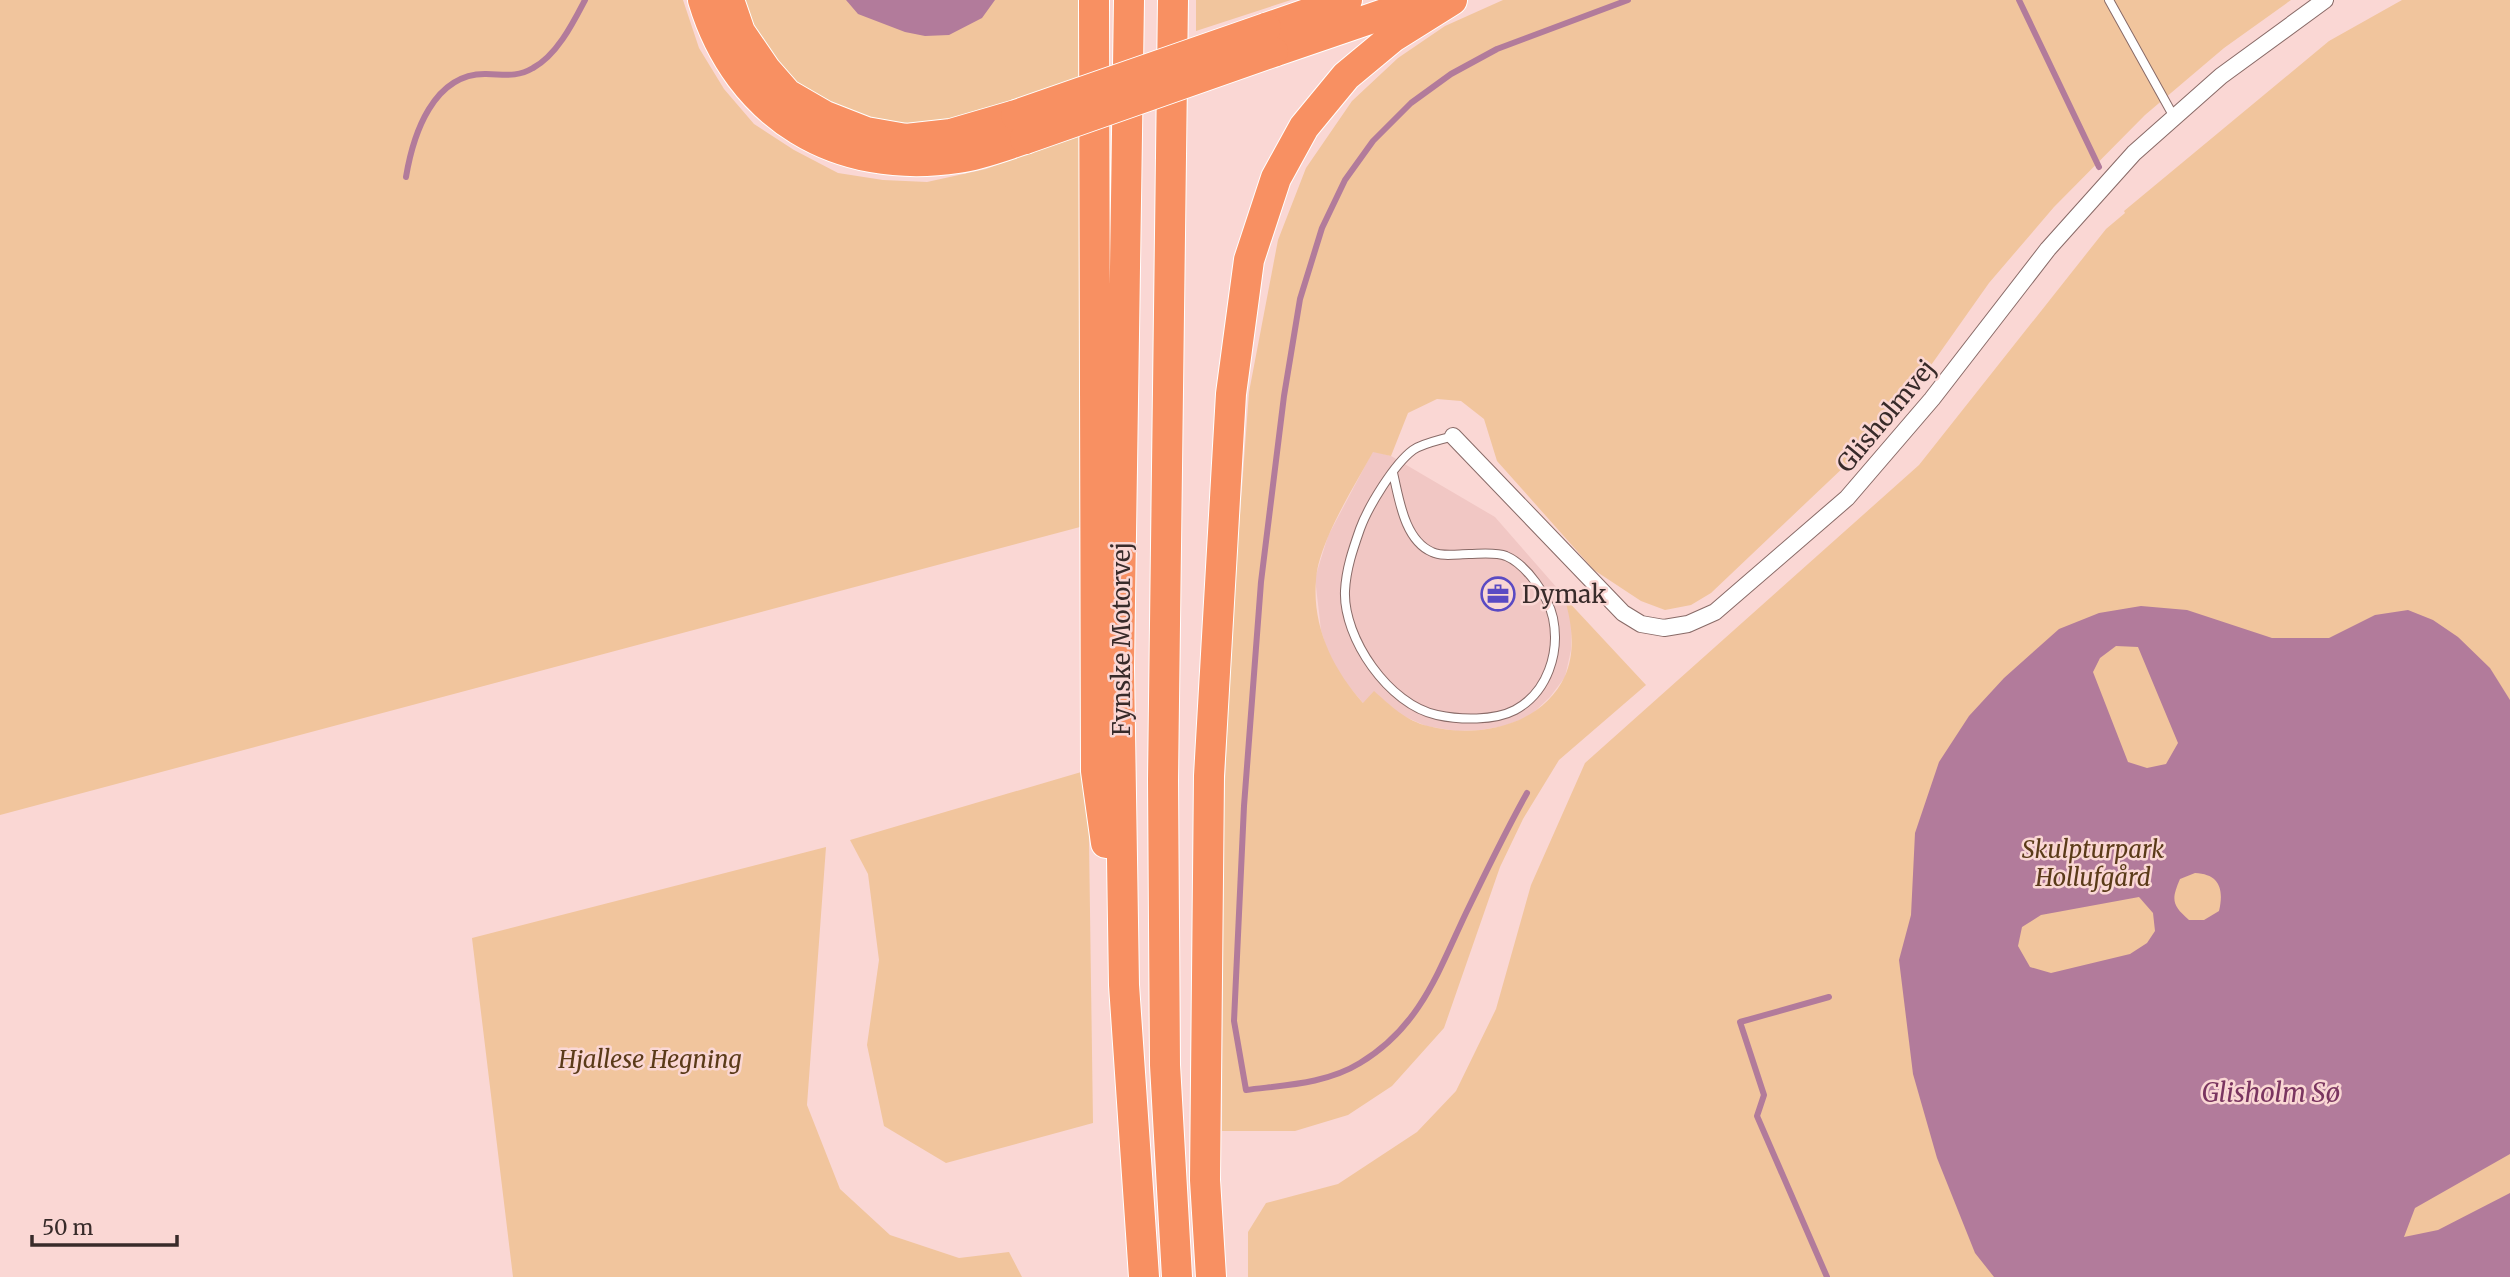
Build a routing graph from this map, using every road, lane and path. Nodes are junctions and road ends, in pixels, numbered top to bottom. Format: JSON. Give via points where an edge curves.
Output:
{"nodes":[{"id":1,"x":703,"y":0,"type":"edge"},
{"id":2,"x":729,"y":0,"type":"edge"},
{"id":3,"x":1094,"y":0,"type":"edge"},
{"id":4,"x":1129,"y":0,"type":"edge"},
{"id":5,"x":1173,"y":0,"type":"edge"},
{"id":6,"x":1347,"y":0,"type":"edge"},
{"id":7,"x":1425,"y":0,"type":"edge"},
{"id":8,"x":1452,"y":0,"type":"edge"},
{"id":9,"x":2109,"y":0,"type":"edge"},
{"id":10,"x":2325,"y":0,"type":"edge"},
{"id":11,"x":1269,"y":40,"type":"junction"},
{"id":12,"x":2174,"y":117,"type":"junction"},
{"id":13,"x":1020,"y":127,"type":"junction"},
{"id":14,"x":1453,"y":436,"type":"joint"},
{"id":15,"x":1393,"y":473,"type":"junction"},
{"id":16,"x":1124,"y":985,"type":"junction"},
{"id":17,"x":1144,"y":1277,"type":"edge"},
{"id":18,"x":1177,"y":1277,"type":"edge"},
{"id":19,"x":1210,"y":1277,"type":"edge"}],
"edges":[{"from":1,"to":13,"type":"highway","via":[[712,30],[739,76],[773,113],[816,140],[859,156],[907,162],[959,158]]},
{"from":2,"to":13,"type":"highway","via":[[740,32],[766,70],[787,94],[825,116],[866,132],[906,139]]},
{"from":3,"to":16,"type":"highway","via":[[1097,771]]},
{"from":4,"to":16,"type":"highway","name":"Fynske Motorvej","via":[[1119,668]]},
{"from":5,"to":18,"type":"highway","name":"Fynske Motorvej","via":[[1163,780],[1165,1065]]},
{"from":6,"to":11,"type":"highway"},
{"from":7,"to":11,"type":"highway"},
{"from":8,"to":19,"type":"highway","via":[[1393,37],[1346,76],[1304,127],[1276,178],[1249,260],[1231,394],[1209,776],[1205,1180]]},
{"from":9,"to":12,"type":"lane"},
{"from":10,"to":12,"type":"street","name":"Glisholmvej","via":[[2221,76]]},
{"from":11,"to":13,"type":"highway","bridge":true},
{"from":12,"to":14,"type":"street","name":"Glisholmvej","via":[[2134,153],[2048,249],[1932,399],[1847,498],[1715,612],[1688,624],[1664,628],[1641,624],[1623,613]]},
{"from":14,"to":15,"type":"lane","via":[[1413,450]]},
{"from":15,"to":15,"type":"lane","via":[[1366,512],[1349,559],[1345,593],[1353,632],[1372,667],[1398,696],[1435,715],[1484,718],[1514,710],[1531,698],[1548,676],[1556,645],[1553,617],[1544,595],[1531,576],[1505,556],[1432,553],[1411,531]]},
{"from":16,"to":17,"type":"highway","name":"Fynske Motorvej"}]}
